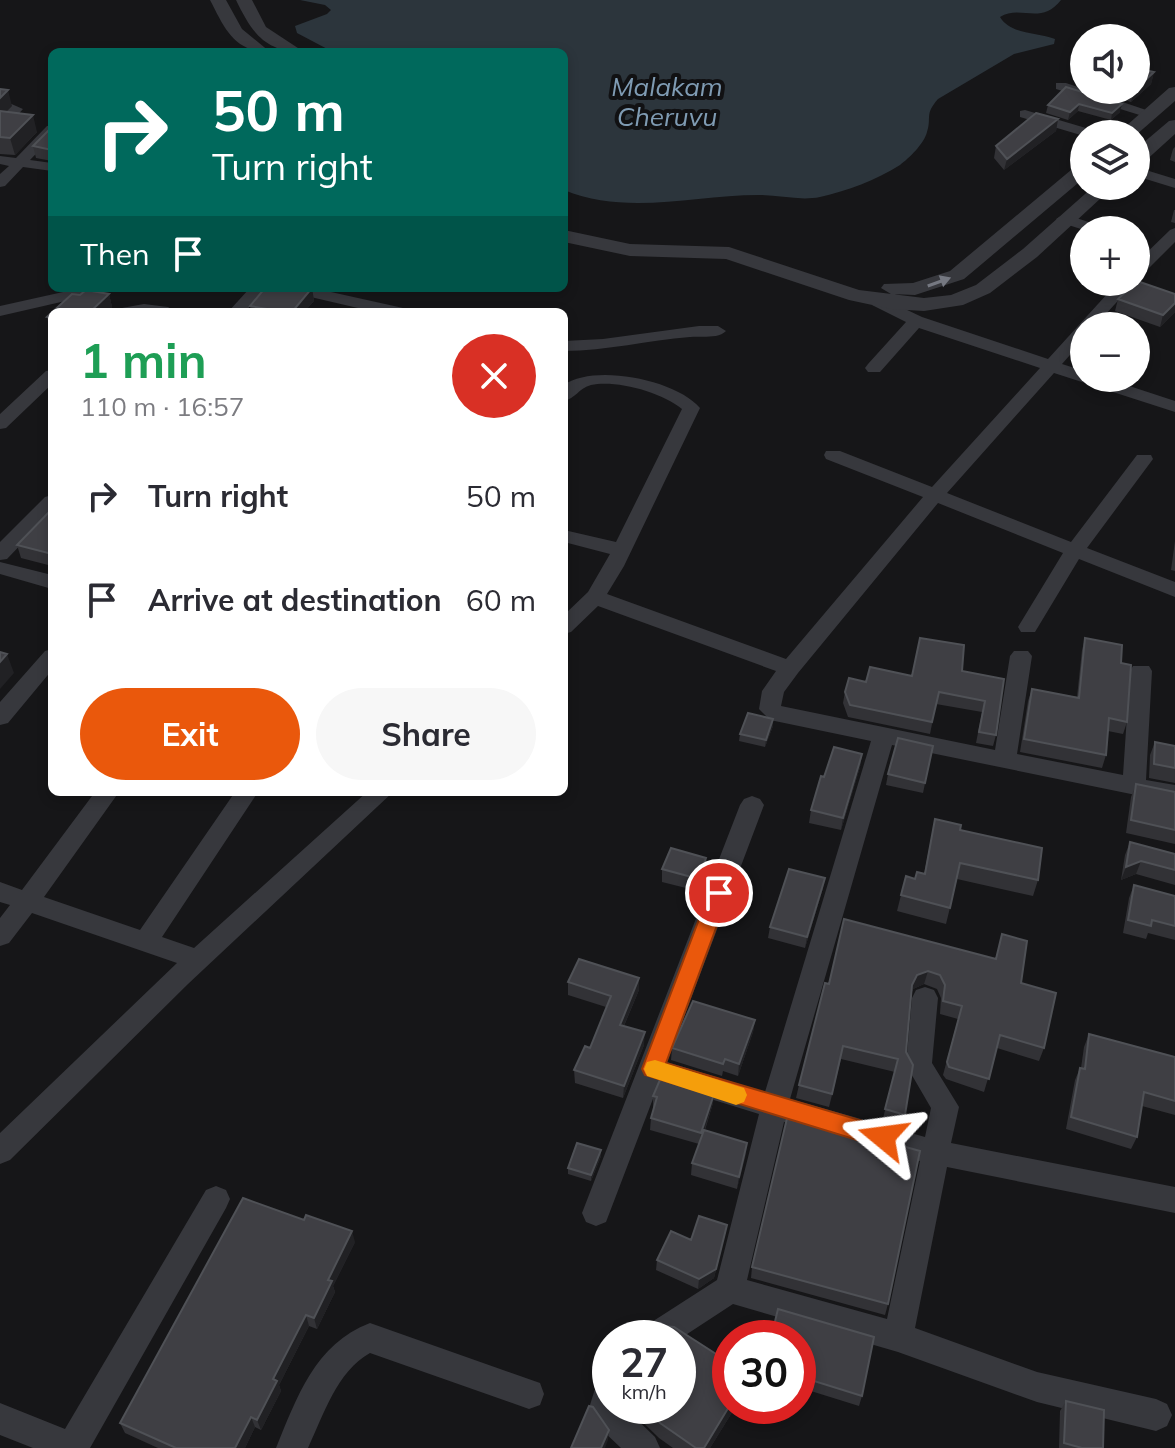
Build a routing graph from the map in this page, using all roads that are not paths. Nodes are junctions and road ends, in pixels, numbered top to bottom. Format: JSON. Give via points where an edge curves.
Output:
{"nodes":[{"id":1,"x":218,"y":0,"type":"edge"},
{"id":2,"x":244,"y":0,"type":"edge"},
{"id":3,"x":259,"y":30,"type":"junction"},
{"id":4,"x":235,"y":32,"type":"junction"},
{"id":5,"x":257,"y":48,"type":"edge"},
{"id":6,"x":289,"y":48,"type":"edge"},
{"id":7,"x":1061,"y":86,"type":"dead end"},
{"id":8,"x":1175,"y":92,"type":"edge"},
{"id":9,"x":0,"y":103,"type":"edge"},
{"id":10,"x":1025,"y":114,"type":"dead end"},
{"id":11,"x":1151,"y":114,"type":"junction"},
{"id":12,"x":1144,"y":120,"type":"edge"},
{"id":13,"x":48,"y":121,"type":"edge"},
{"id":14,"x":5,"y":122,"type":"edge"},
{"id":15,"x":1175,"y":125,"type":"edge"},
{"id":16,"x":1070,"y":128,"type":"edge"},
{"id":17,"x":48,"y":132,"type":"edge"},
{"id":18,"x":1150,"y":147,"type":"edge"},
{"id":19,"x":0,"y":160,"type":"edge"},
{"id":20,"x":19,"y":163,"type":"junction"},
{"id":21,"x":48,"y":167,"type":"edge"},
{"id":22,"x":1150,"y":176,"type":"edge"},
{"id":23,"x":1070,"y":181,"type":"edge"},
{"id":24,"x":0,"y":183,"type":"edge"},
{"id":25,"x":1175,"y":184,"type":"edge"},
{"id":26,"x":1088,"y":200,"type":"edge"},
{"id":27,"x":1064,"y":219,"type":"junction"},
{"id":28,"x":1070,"y":221,"type":"edge"},
{"id":29,"x":568,"y":222,"type":"edge"},
{"id":30,"x":1175,"y":233,"type":"edge"},
{"id":31,"x":568,"y":236,"type":"edge"},
{"id":32,"x":612,"y":242,"type":"junction"},
{"id":33,"x":1150,"y":245,"type":"edge"},
{"id":34,"x":731,"y":248,"type":"junction"},
{"id":35,"x":1158,"y":248,"type":"junction"},
{"id":36,"x":1150,"y":258,"type":"edge"},
{"id":37,"x":85,"y":292,"type":"edge"},
{"id":38,"x":255,"y":292,"type":"dead end"},
{"id":39,"x":309,"y":292,"type":"edge"},
{"id":40,"x":1117,"y":296,"type":"edge"},
{"id":41,"x":878,"y":302,"type":"junction"},
{"id":42,"x":240,"y":308,"type":"edge"},
{"id":43,"x":379,"y":308,"type":"edge"},
{"id":44,"x":0,"y":311,"type":"edge"},
{"id":45,"x":1100,"y":312,"type":"edge"},
{"id":46,"x":916,"y":321,"type":"junction"},
{"id":47,"x":718,"y":331,"type":"dead end"},
{"id":48,"x":1070,"y":343,"type":"edge"},
{"id":49,"x":568,"y":346,"type":"edge"},
{"id":50,"x":1050,"y":365,"type":"junction"},
{"id":51,"x":874,"y":368,"type":"dead end"},
{"id":52,"x":1070,"y":372,"type":"edge"},
{"id":53,"x":48,"y":379,"type":"edge"},
{"id":54,"x":1130,"y":392,"type":"edge"},
{"id":55,"x":568,"y":393,"type":"edge"},
{"id":56,"x":1175,"y":407,"type":"edge"},
{"id":57,"x":0,"y":424,"type":"edge"},
{"id":58,"x":833,"y":455,"type":"dead end"},
{"id":59,"x":1144,"y":459,"type":"dead end"},
{"id":60,"x":935,"y":495,"type":"junction"},
{"id":61,"x":48,"y":505,"type":"edge"},
{"id":62,"x":568,"y":537,"type":"edge"},
{"id":63,"x":621,"y":550,"type":"junction"},
{"id":64,"x":1075,"y":550,"type":"junction"},
{"id":65,"x":0,"y":554,"type":"edge"},
{"id":66,"x":0,"y":568,"type":"edge"},
{"id":67,"x":48,"y":581,"type":"edge"},
{"id":68,"x":1175,"y":590,"type":"edge"},
{"id":69,"x":595,"y":597,"type":"junction"},
{"id":70,"x":568,"y":623,"type":"edge"},
{"id":71,"x":1028,"y":627,"type":"dead end"},
{"id":72,"x":1021,"y":656,"type":"dead end"},
{"id":73,"x":48,"y":661,"type":"edge"},
{"id":74,"x":790,"y":668,"type":"junction"},
{"id":75,"x":1141,"y":671,"type":"dead end"},
{"id":76,"x":0,"y":717,"type":"edge"},
{"id":77,"x":884,"y":736,"type":"junction"},
{"id":78,"x":1005,"y":760,"type":"junction"},
{"id":79,"x":1134,"y":786,"type":"junction"},
{"id":80,"x":1175,"y":794,"type":"edge"},
{"id":81,"x":105,"y":796,"type":"edge"},
{"id":82,"x":244,"y":796,"type":"edge"},
{"id":83,"x":378,"y":796,"type":"edge"},
{"id":84,"x":752,"y":805,"type":"dead end"},
{"id":85,"x":0,"y":892,"type":"edge"},
{"id":86,"x":27,"y":901,"type":"junction"},
{"id":87,"x":0,"y":936,"type":"edge"},
{"id":88,"x":145,"y":942,"type":"junction"},
{"id":89,"x":198,"y":960,"type":"junction"},
{"id":90,"x":925,"y":998,"type":"dead end"},
{"id":91,"x":653,"y":1069,"type":"junction"},
{"id":92,"x":774,"y":1107,"type":"junction"},
{"id":93,"x":0,"y":1151,"type":"edge"},
{"id":94,"x":937,"y":1153,"type":"junction"},
{"id":95,"x":216,"y":1199,"type":"dead end"},
{"id":96,"x":1175,"y":1200,"type":"edge"},
{"id":97,"x":596,"y":1213,"type":"dead end"},
{"id":98,"x":730,"y":1289,"type":"junction"},
{"id":99,"x":684,"y":1320,"type":"edge"},
{"id":100,"x":898,"y":1337,"type":"junction"},
{"id":101,"x":529,"y":1394,"type":"dead end"},
{"id":102,"x":1156,"y":1415,"type":"dead end"},
{"id":103,"x":0,"y":1419,"type":"edge"},
{"id":104,"x":618,"y":1424,"type":"edge"},
{"id":105,"x":72,"y":1448,"type":"edge"},
{"id":106,"x":292,"y":1448,"type":"edge"},
{"id":107,"x":644,"y":1448,"type":"edge"}],
"edges":[{"from":1,"to":4,"type":"street"},
{"from":2,"to":3,"type":"street"},
{"from":3,"to":4,"type":"street"},
{"from":3,"to":6,"type":"street"},
{"from":4,"to":5,"type":"street"},
{"from":7,"to":11,"type":"street"},
{"from":8,"to":11,"type":"street"},
{"from":9,"to":14,"type":"street","via":[[16,109]]},
{"from":10,"to":16,"type":"street"},
{"from":11,"to":12,"type":"street"},
{"from":13,"to":14,"type":"street","via":[[33,116]]},
{"from":15,"to":18,"type":"street"},
{"from":17,"to":20,"type":"street"},
{"from":19,"to":20,"type":"street"},
{"from":20,"to":21,"type":"street"},
{"from":20,"to":24,"type":"street"},
{"from":22,"to":25,"type":"street"},
{"from":34,"to":23,"type":"street","one_way":true,"via":[[894,289],[915,289],[957,275]]},
{"from":26,"to":27,"type":"street"},
{"from":27,"to":28,"type":"street"},
{"from":27,"to":41,"type":"street","via":[[981,290],[929,306]]},
{"from":29,"to":32,"type":"street"},
{"from":30,"to":35,"type":"street"},
{"from":31,"to":32,"type":"street"},
{"from":32,"to":34,"type":"street","via":[[654,251]]},
{"from":33,"to":35,"type":"street"},
{"from":34,"to":41,"type":"street"},
{"from":35,"to":36,"type":"street"},
{"from":37,"to":44,"type":"street"},
{"from":38,"to":42,"type":"street"},
{"from":39,"to":43,"type":"street"},
{"from":40,"to":45,"type":"street"},
{"from":41,"to":46,"type":"street"},
{"from":46,"to":50,"type":"street"},
{"from":46,"to":51,"type":"street"},
{"from":47,"to":49,"type":"street"},
{"from":48,"to":50,"type":"street"},
{"from":50,"to":52,"type":"street"},
{"from":50,"to":60,"type":"street"},
{"from":53,"to":57,"type":"street"},
{"from":54,"to":56,"type":"street"},
{"from":55,"to":63,"type":"street","via":[[582,382],[608,380],[671,394],[691,408]]},
{"from":58,"to":60,"type":"street"},
{"from":59,"to":64,"type":"street"},
{"from":60,"to":64,"type":"street"},
{"from":60,"to":74,"type":"street"},
{"from":61,"to":65,"type":"street"},
{"from":62,"to":63,"type":"street"},
{"from":63,"to":69,"type":"street"},
{"from":64,"to":68,"type":"street"},
{"from":64,"to":71,"type":"street"},
{"from":66,"to":67,"type":"street"},
{"from":69,"to":70,"type":"street"},
{"from":69,"to":74,"type":"street"},
{"from":72,"to":78,"type":"street"},
{"from":73,"to":76,"type":"street"},
{"from":74,"to":77,"type":"street","via":[[769,699],[770,709]]},
{"from":75,"to":79,"type":"street"},
{"from":77,"to":78,"type":"street"},
{"from":77,"to":92,"type":"street"},
{"from":78,"to":79,"type":"street"},
{"from":79,"to":80,"type":"street"},
{"from":81,"to":86,"type":"street"},
{"from":82,"to":88,"type":"street"},
{"from":83,"to":89,"type":"street"},
{"from":84,"to":91,"type":"street"},
{"from":85,"to":86,"type":"street"},
{"from":86,"to":87,"type":"street"},
{"from":86,"to":88,"type":"street"},
{"from":88,"to":89,"type":"street"},
{"from":89,"to":93,"type":"street"},
{"from":90,"to":94,"type":"street","via":[[919,1065],[945,1107]]},
{"from":91,"to":92,"type":"street"},
{"from":91,"to":97,"type":"street"},
{"from":92,"to":94,"type":"street"},
{"from":92,"to":98,"type":"street"},
{"from":94,"to":96,"type":"street"},
{"from":94,"to":100,"type":"street"},
{"from":95,"to":105,"type":"street"},
{"from":98,"to":99,"type":"street"},
{"from":98,"to":100,"type":"street"},
{"from":100,"to":102,"type":"street","via":[[1037,1387]]},
{"from":101,"to":106,"type":"street","via":[[370,1338],[356,1340],[335,1363]]},
{"from":103,"to":105,"type":"street"},
{"from":104,"to":107,"type":"street"}]}
